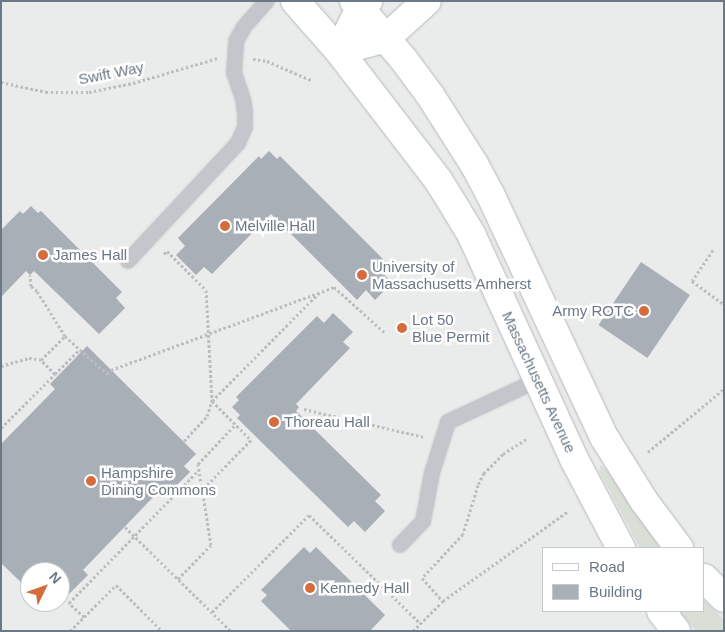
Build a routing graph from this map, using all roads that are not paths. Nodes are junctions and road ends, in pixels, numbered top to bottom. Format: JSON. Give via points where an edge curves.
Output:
{"nodes":[{"id":1,"x":267,"y":1,"type":"edge"},
{"id":2,"x":295,"y":1,"type":"edge"},
{"id":3,"x":427,"y":1,"type":"edge"},
{"id":4,"x":360,"y":3,"type":"edge"},
{"id":5,"x":386,"y":38,"type":"junction"},
{"id":6,"x":339,"y":52,"type":"junction"},
{"id":7,"x":128,"y":261,"type":"dead end"},
{"id":8,"x":538,"y":380,"type":"junction"},
{"id":9,"x":400,"y":545,"type":"dead end"},
{"id":10,"x":619,"y":547,"type":"edge"},
{"id":11,"x":678,"y":547,"type":"edge"},
{"id":12,"x":705,"y":579,"type":"edge"},
{"id":13,"x":724,"y":598,"type":"edge"},
{"id":14,"x":662,"y":612,"type":"edge"},
{"id":15,"x":676,"y":631,"type":"edge"}],
"edges":[{"from":1,"to":7,"type":"lane","via":[[236,41],[234,73],[245,112],[244,128],[238,143]]},
{"from":2,"to":6,"type":"main road","name":"Massachusetts Avenue"},
{"from":3,"to":5,"type":"main road"},
{"from":4,"to":5,"type":"main road"},
{"from":4,"to":6,"type":"main road"},
{"from":5,"to":6,"type":"main road"},
{"from":5,"to":11,"type":"main road","via":[[430,95],[474,164],[604,437],[644,502]]},
{"from":6,"to":8,"type":"main road","name":"Massachusetts Avenue","via":[[438,180],[456,209],[472,236]]},
{"from":8,"to":9,"type":"lane","via":[[448,422],[432,473],[423,521]]},
{"from":8,"to":10,"type":"main road","name":"Massachusetts Avenue"},
{"from":12,"to":13,"type":"main road"},
{"from":14,"to":15,"type":"main road"}]}
